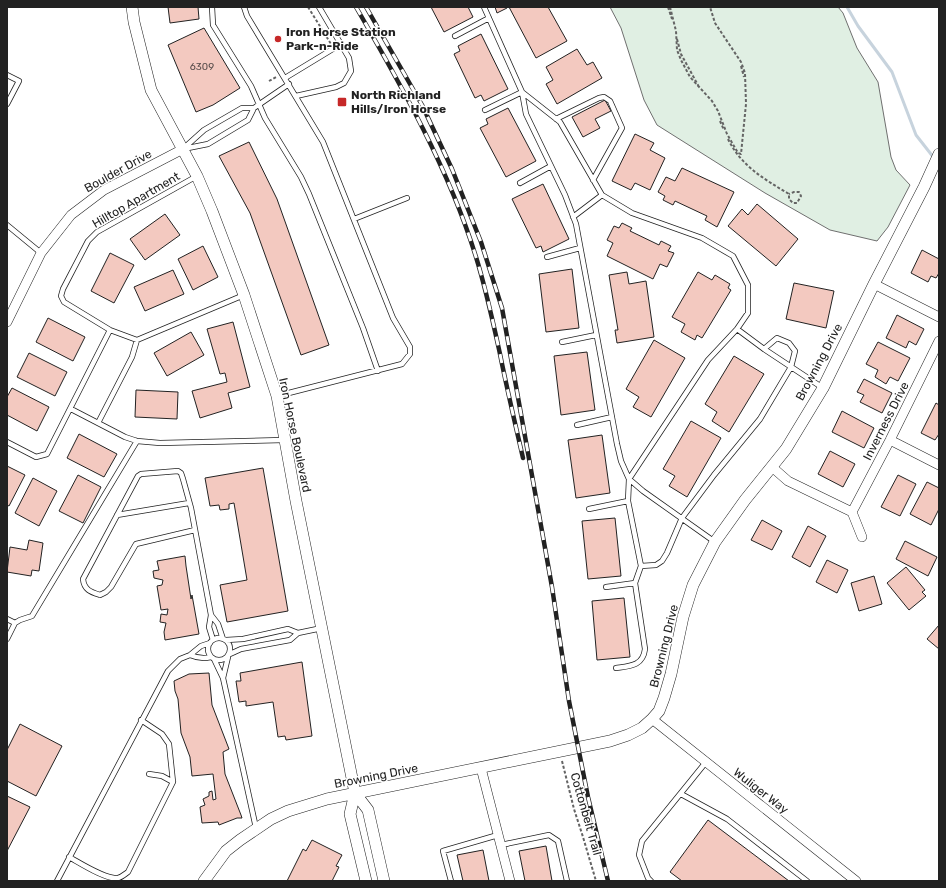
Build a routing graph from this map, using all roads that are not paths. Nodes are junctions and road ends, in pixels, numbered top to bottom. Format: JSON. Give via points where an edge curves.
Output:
{"nodes":[{"id":1,"x":132,"y":7,"type":"edge"},
{"id":2,"x":212,"y":7,"type":"edge"},
{"id":3,"x":244,"y":7,"type":"edge"},
{"id":4,"x":319,"y":7,"type":"edge"},
{"id":5,"x":484,"y":7,"type":"edge"},
{"id":6,"x":489,"y":18,"type":"junction"},
{"id":7,"x":455,"y":36,"type":"dead end"},
{"id":8,"x":341,"y":44,"type":"junction"},
{"id":9,"x":7,"y":74,"type":"edge"},
{"id":10,"x":283,"y":76,"type":"junction"},
{"id":11,"x":289,"y":84,"type":"junction"},
{"id":12,"x":522,"y":92,"type":"junction"},
{"id":13,"x":296,"y":96,"type":"junction"},
{"id":14,"x":7,"y":104,"type":"edge"},
{"id":15,"x":259,"y":105,"type":"junction"},
{"id":16,"x":254,"y":108,"type":"junction"},
{"id":17,"x":485,"y":110,"type":"dead end"},
{"id":18,"x":556,"y":119,"type":"junction"},
{"id":19,"x":183,"y":149,"type":"junction"},
{"id":20,"x":939,"y":154,"type":"edge"},
{"id":21,"x":551,"y":166,"type":"junction"},
{"id":22,"x":197,"y":176,"type":"junction"},
{"id":23,"x":593,"y":180,"type":"junction"},
{"id":24,"x":520,"y":183,"type":"dead end"},
{"id":25,"x":602,"y":194,"type":"junction"},
{"id":26,"x":407,"y":198,"type":"dead end"},
{"id":27,"x":573,"y":217,"type":"junction"},
{"id":28,"x":354,"y":219,"type":"junction"},
{"id":29,"x":7,"y":225,"type":"edge"},
{"id":30,"x":580,"y":248,"type":"junction"},
{"id":31,"x":41,"y":253,"type":"junction"},
{"id":32,"x":547,"y":257,"type":"dead end"},
{"id":33,"x":874,"y":284,"type":"junction"},
{"id":34,"x":244,"y":295,"type":"junction"},
{"id":35,"x":939,"y":317,"type":"edge"},
{"id":36,"x":7,"y":322,"type":"edge"},
{"id":37,"x":737,"y":329,"type":"junction"},
{"id":38,"x":110,"y":330,"type":"junction"},
{"id":39,"x":596,"y":335,"type":"junction"},
{"id":40,"x":137,"y":340,"type":"junction"},
{"id":41,"x":939,"y":341,"type":"edge"},
{"id":42,"x":562,"y":342,"type":"dead end"},
{"id":43,"x":764,"y":349,"type":"junction"},
{"id":44,"x":791,"y":366,"type":"junction"},
{"id":45,"x":378,"y":371,"type":"junction"},
{"id":46,"x":823,"y":388,"type":"junction"},
{"id":47,"x":277,"y":396,"type":"junction"},
{"id":48,"x":70,"y":409,"type":"junction"},
{"id":49,"x":612,"y":417,"type":"junction"},
{"id":50,"x":98,"y":423,"type":"junction"},
{"id":51,"x":577,"y":425,"type":"dead end"},
{"id":52,"x":284,"y":440,"type":"junction"},
{"id":53,"x":890,"y":440,"type":"junction"},
{"id":54,"x":137,"y":441,"type":"junction"},
{"id":55,"x":7,"y":442,"type":"edge"},
{"id":56,"x":939,"y":465,"type":"edge"},
{"id":57,"x":772,"y":468,"type":"junction"},
{"id":58,"x":629,"y":478,"type":"junction"},
{"id":59,"x":628,"y":501,"type":"junction"},
{"id":60,"x":189,"y":503,"type":"junction"},
{"id":61,"x":589,"y":509,"type":"dead end"},
{"id":62,"x":852,"y":512,"type":"junction"},
{"id":63,"x":117,"y":515,"type":"junction"},
{"id":64,"x":682,"y":518,"type":"junction"},
{"id":65,"x":195,"y":530,"type":"junction"},
{"id":66,"x":862,"y":537,"type":"dead end"},
{"id":67,"x":715,"y":542,"type":"junction"},
{"id":68,"x":641,"y":566,"type":"junction"},
{"id":69,"x":635,"y":583,"type":"junction"},
{"id":70,"x":606,"y":587,"type":"dead end"},
{"id":71,"x":211,"y":615,"type":"junction"},
{"id":72,"x":7,"y":619,"type":"edge"},
{"id":73,"x":15,"y":623,"type":"junction"},
{"id":74,"x":322,"y":628,"type":"junction"},
{"id":75,"x":298,"y":633,"type":"junction"},
{"id":76,"x":7,"y":639,"type":"edge"},
{"id":77,"x":224,"y":640,"type":"junction"},
{"id":78,"x":212,"y":642,"type":"junction"},
{"id":79,"x":190,"y":655,"type":"junction"},
{"id":80,"x":229,"y":655,"type":"junction"},
{"id":81,"x":212,"y":658,"type":"junction"},
{"id":82,"x":616,"y":668,"type":"dead end"},
{"id":83,"x":223,"y":678,"type":"junction"},
{"id":84,"x":652,"y":719,"type":"junction"},
{"id":85,"x":141,"y":720,"type":"junction"},
{"id":86,"x":706,"y":762,"type":"junction"},
{"id":87,"x":481,"y":768,"type":"junction"},
{"id":88,"x":149,"y":774,"type":"dead end"},
{"id":89,"x":174,"y":782,"type":"junction"},
{"id":90,"x":356,"y":793,"type":"junction"},
{"id":91,"x":681,"y":794,"type":"junction"},
{"id":92,"x":256,"y":829,"type":"junction"},
{"id":93,"x":498,"y":835,"type":"junction"},
{"id":94,"x":501,"y":845,"type":"junction"},
{"id":95,"x":69,"y":857,"type":"junction"},
{"id":96,"x":206,"y":880,"type":"edge"},
{"id":97,"x":57,"y":881,"type":"edge"},
{"id":98,"x":366,"y":881,"type":"edge"},
{"id":99,"x":384,"y":881,"type":"edge"},
{"id":100,"x":451,"y":881,"type":"edge"},
{"id":101,"x":510,"y":881,"type":"edge"},
{"id":102,"x":567,"y":881,"type":"edge"},
{"id":103,"x":651,"y":881,"type":"edge"},
{"id":104,"x":807,"y":881,"type":"edge"},
{"id":105,"x":856,"y":881,"type":"edge"}],
"edges":[{"from":1,"to":19,"type":"street","name":"Iron Horse Boulevard","via":[[151,90]]},
{"from":2,"to":15,"type":"lane","via":[[213,25],[251,86]]},
{"from":3,"to":10,"type":"lane"},
{"from":4,"to":8,"type":"lane"},
{"from":5,"to":6,"type":"lane"},
{"from":6,"to":7,"type":"lane"},
{"from":6,"to":12,"type":"lane"},
{"from":8,"to":10,"type":"lane"},
{"from":8,"to":13,"type":"lane","via":[[350,58],[351,67],[344,83]]},
{"from":9,"to":14,"type":"lane","via":[[19,81]]},
{"from":10,"to":11,"type":"lane"},
{"from":11,"to":13,"type":"lane"},
{"from":11,"to":15,"type":"lane"},
{"from":12,"to":17,"type":"lane"},
{"from":12,"to":18,"type":"lane"},
{"from":12,"to":21,"type":"lane","via":[[526,114]]},
{"from":13,"to":28,"type":"lane","via":[[323,142]]},
{"from":15,"to":16,"type":"lane"},
{"from":15,"to":45,"type":"lane","via":[[309,194]]},
{"from":16,"to":19,"type":"lane","via":[[242,108],[204,130]]},
{"from":16,"to":19,"type":"lane","via":[[248,120],[208,144]]},
{"from":18,"to":23,"type":"lane"},
{"from":18,"to":23,"type":"lane","via":[[599,98],[604,97],[610,101],[622,128]]},
{"from":19,"to":22,"type":"street","name":"Iron Horse Boulevard"},
{"from":19,"to":31,"type":"street","name":"Boulder Drive","via":[[104,190],[82,205]]},
{"from":20,"to":33,"type":"street","name":"Browning Drive"},
{"from":21,"to":24,"type":"lane"},
{"from":21,"to":27,"type":"lane"},
{"from":22,"to":34,"type":"street","name":"Iron Horse Boulevard"},
{"from":22,"to":38,"type":"lane","name":"Hilltop Apartment","via":[[97,232],[88,241],[61,296],[64,302]]},
{"from":23,"to":25,"type":"lane"},
{"from":25,"to":27,"type":"lane"},
{"from":25,"to":37,"type":"lane","via":[[632,213],[702,238],[733,256],[748,285],[748,313]]},
{"from":26,"to":28,"type":"lane"},
{"from":27,"to":30,"type":"lane"},
{"from":28,"to":45,"type":"lane","via":[[393,318],[410,346],[410,354],[402,364]]},
{"from":29,"to":31,"type":"lane"},
{"from":30,"to":32,"type":"lane"},
{"from":30,"to":39,"type":"lane"},
{"from":31,"to":36,"type":"street","name":"Boulder Drive"},
{"from":33,"to":35,"type":"street"},
{"from":33,"to":46,"type":"street","name":"Browning Drive"},
{"from":34,"to":40,"type":"lane"},
{"from":34,"to":47,"type":"street","name":"Iron Horse Boulevard"},
{"from":37,"to":43,"type":"lane"},
{"from":37,"to":58,"type":"lane","via":[[708,360]]},
{"from":38,"to":40,"type":"lane","name":"Hilltop Apartment"},
{"from":38,"to":48,"type":"lane"},
{"from":39,"to":42,"type":"lane"},
{"from":39,"to":49,"type":"lane"},
{"from":40,"to":50,"type":"lane","via":[[132,357]]},
{"from":41,"to":53,"type":"street","name":"Inverness Drive"},
{"from":43,"to":44,"type":"lane"},
{"from":43,"to":44,"type":"lane","via":[[777,338],[789,343],[795,351]]},
{"from":44,"to":46,"type":"lane"},
{"from":44,"to":64,"type":"lane","via":[[760,419]]},
{"from":45,"to":47,"type":"lane"},
{"from":46,"to":57,"type":"street","name":"Browning Drive"},
{"from":47,"to":52,"type":"street","name":"Iron Horse Boulevard"},
{"from":48,"to":50,"type":"lane"},
{"from":48,"to":55,"type":"lane","via":[[47,454],[36,458]]},
{"from":49,"to":51,"type":"lane"},
{"from":49,"to":58,"type":"lane","via":[[621,461]]},
{"from":50,"to":54,"type":"lane"},
{"from":52,"to":54,"type":"lane","via":[[160,443]]},
{"from":52,"to":74,"type":"street","name":"Iron Horse Boulevard"},
{"from":53,"to":56,"type":"street"},
{"from":53,"to":62,"type":"street","name":"Inverness Drive"},
{"from":54,"to":73,"type":"lane","via":[[32,616]]},
{"from":57,"to":62,"type":"street","via":[[788,481]]},
{"from":57,"to":67,"type":"street","name":"Browning Drive"},
{"from":58,"to":59,"type":"lane"},
{"from":58,"to":64,"type":"lane","via":[[642,491]]},
{"from":59,"to":61,"type":"lane"},
{"from":59,"to":68,"type":"lane"},
{"from":60,"to":63,"type":"lane"},
{"from":60,"to":63,"type":"lane","via":[[184,479],[178,471],[141,474]]},
{"from":60,"to":65,"type":"lane"},
{"from":62,"to":66,"type":"street"},
{"from":63,"to":65,"type":"lane","via":[[83,579],[86,589],[100,595],[111,586],[136,544]]},
{"from":64,"to":67,"type":"lane"},
{"from":64,"to":68,"type":"lane","via":[[662,561],[656,565]]},
{"from":65,"to":71,"type":"lane"},
{"from":67,"to":84,"type":"street","name":"Browning Drive","via":[[693,585],[664,698],[659,712]]},
{"from":68,"to":69,"type":"lane"},
{"from":69,"to":70,"type":"lane"},
{"from":69,"to":82,"type":"lane","via":[[644,654],[638,663]]},
{"from":71,"to":77,"type":"lane","via":[[218,624]]},
{"from":71,"to":78,"type":"lane"},
{"from":72,"to":73,"type":"lane"},
{"from":73,"to":76,"type":"lane"},
{"from":74,"to":75,"type":"lane"},
{"from":74,"to":90,"type":"street","name":"Iron Horse Boulevard"},
{"from":75,"to":77,"type":"lane","via":[[288,629],[243,639]]},
{"from":75,"to":80,"type":"lane","via":[[290,640],[242,649]]},
{"from":77,"to":78,"type":"lane","via":[[219,638]]},
{"from":77,"to":80,"type":"lane","via":[[230,646]]},
{"from":78,"to":79,"type":"lane","via":[[201,646]]},
{"from":78,"to":81,"type":"lane","via":[[208,650]]},
{"from":79,"to":81,"type":"lane"},
{"from":79,"to":85,"type":"lane","via":[[168,671]]},
{"from":80,"to":81,"type":"lane","via":[[221,660]]},
{"from":80,"to":83,"type":"lane"},
{"from":81,"to":83,"type":"lane"},
{"from":83,"to":92,"type":"lane"},
{"from":84,"to":86,"type":"street","name":"Wuliger Way"},
{"from":84,"to":87,"type":"street","name":"Browning Drive","via":[[642,728],[610,741]]},
{"from":85,"to":89,"type":"lane","via":[[162,734],[169,744]]},
{"from":85,"to":95,"type":"lane"},
{"from":86,"to":91,"type":"lane"},
{"from":86,"to":105,"type":"street","name":"Wuliger Way"},
{"from":87,"to":90,"type":"street","name":"Browning Drive"},
{"from":87,"to":93,"type":"street"},
{"from":88,"to":89,"type":"lane","via":[[162,776]]},
{"from":89,"to":95,"type":"lane","via":[[128,872],[123,876],[105,876]]},
{"from":90,"to":92,"type":"street","name":"Browning Drive","via":[[288,811]]},
{"from":90,"to":98,"type":"street","name":"Iron Horse Boulevard","via":[[350,814]]},
{"from":90,"to":99,"type":"street","name":"Iron Horse Boulevard","via":[[368,810]]},
{"from":91,"to":103,"type":"lane","via":[[642,841],[639,855]]},
{"from":91,"to":104,"type":"lane","via":[[727,819]]},
{"from":92,"to":96,"type":"street","name":"Browning Drive","via":[[226,851]]},
{"from":93,"to":94,"type":"street"},
{"from":93,"to":100,"type":"lane","via":[[443,851]]},
{"from":94,"to":101,"type":"street"},
{"from":94,"to":102,"type":"lane","via":[[549,835],[558,841]]},
{"from":95,"to":97,"type":"lane"}]}
